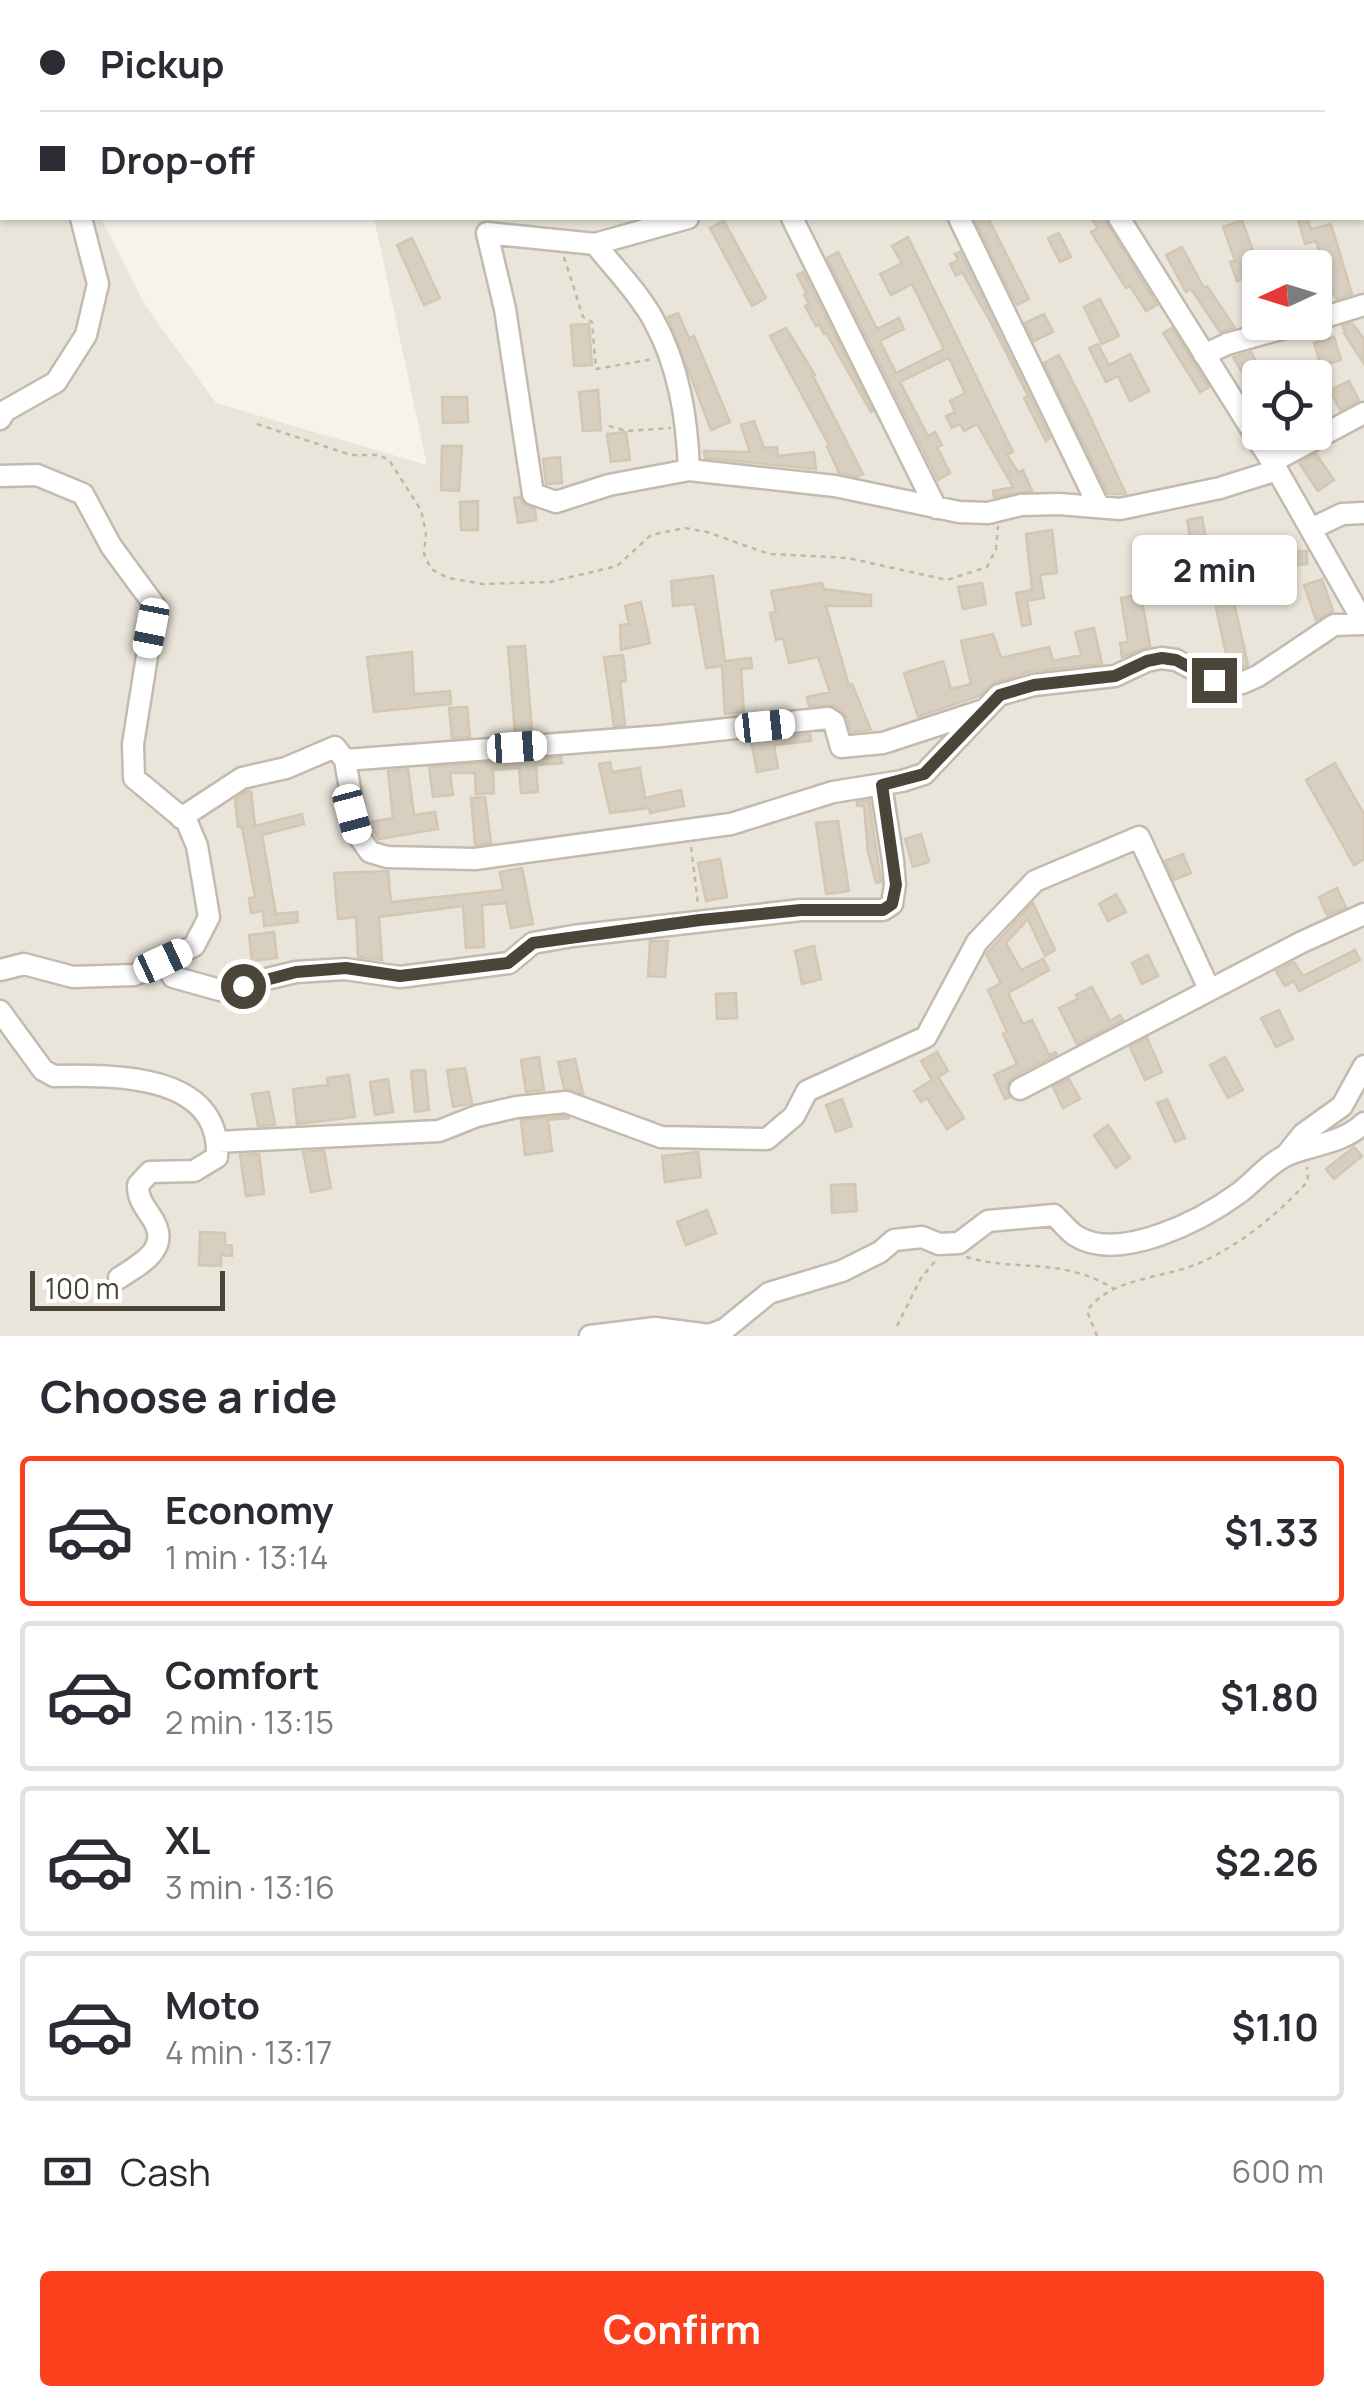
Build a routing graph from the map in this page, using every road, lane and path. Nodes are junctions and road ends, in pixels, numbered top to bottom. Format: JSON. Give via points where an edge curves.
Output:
{"nodes":[{"id":1,"x":82,"y":220,"type":"edge"},
{"id":2,"x":681,"y":220,"type":"edge"},
{"id":3,"x":793,"y":220,"type":"edge"},
{"id":4,"x":960,"y":220,"type":"edge"},
{"id":5,"x":1120,"y":220,"type":"edge"},
{"id":6,"x":559,"y":242,"type":"junction"},
{"id":7,"x":595,"y":244,"type":"junction"},
{"id":8,"x":1364,"y":305,"type":"edge"},
{"id":9,"x":1332,"y":315,"type":"edge"},
{"id":10,"x":1242,"y":340,"type":"edge"},
{"id":11,"x":669,"y":356,"type":"junction"},
{"id":12,"x":1204,"y":356,"type":"junction"},
{"id":13,"x":1364,"y":412,"type":"edge"},
{"id":14,"x":0,"y":419,"type":"edge"},
{"id":15,"x":257,"y":424,"type":"dead end"},
{"id":16,"x":609,"y":426,"type":"dead end"},
{"id":17,"x":687,"y":426,"type":"junction"},
{"id":18,"x":1274,"y":466,"type":"junction"},
{"id":19,"x":690,"y":470,"type":"junction"},
{"id":20,"x":0,"y":476,"type":"edge"},
{"id":21,"x":936,"y":508,"type":"junction"},
{"id":22,"x":1009,"y":508,"type":"junction"},
{"id":23,"x":1099,"y":508,"type":"junction"},
{"id":24,"x":1364,"y":513,"type":"edge"},
{"id":25,"x":1311,"y":529,"type":"junction"},
{"id":26,"x":1364,"y":624,"type":"edge"},
{"id":27,"x":981,"y":711,"type":"junction"},
{"id":28,"x":345,"y":760,"type":"junction"},
{"id":29,"x":882,"y":785,"type":"junction"},
{"id":30,"x":181,"y":818,"type":"junction"},
{"id":31,"x":688,"y":831,"type":"junction"},
{"id":32,"x":1364,"y":914,"type":"edge"},
{"id":33,"x":700,"y":920,"type":"junction"},
{"id":34,"x":163,"y":961,"type":"junction"},
{"id":35,"x":0,"y":970,"type":"edge"},
{"id":36,"x":1209,"y":989,"type":"junction"},
{"id":37,"x":0,"y":1011,"type":"edge"},
{"id":38,"x":1364,"y":1066,"type":"edge"},
{"id":39,"x":1020,"y":1089,"type":"dead end"},
{"id":40,"x":1364,"y":1123,"type":"edge"},
{"id":41,"x":218,"y":1142,"type":"junction"},
{"id":42,"x":1296,"y":1153,"type":"junction"},
{"id":43,"x":949,"y":1244,"type":"junction"},
{"id":44,"x":118,"y":1278,"type":"dead end"},
{"id":45,"x":1114,"y":1289,"type":"junction"},
{"id":46,"x":897,"y":1326,"type":"dead end"},
{"id":47,"x":590,"y":1336,"type":"edge"},
{"id":48,"x":1096,"y":1336,"type":"edge"}],
"edges":[{"from":1,"to":14,"type":"street","via":[[98,284],[86,335],[56,382]]},
{"from":2,"to":7,"type":"street"},
{"from":3,"to":21,"type":"street"},
{"from":4,"to":23,"type":"street"},
{"from":5,"to":12,"type":"street"},
{"from":6,"to":7,"type":"street"},
{"from":6,"to":11,"type":"path","via":[[583,317],[592,322],[596,368]]},
{"from":6,"to":19,"type":"street","via":[[486,233],[505,309],[533,494],[556,502]]},
{"from":7,"to":11,"type":"street","via":[[652,316]]},
{"from":8,"to":9,"type":"street"},
{"from":10,"to":12,"type":"street"},
{"from":11,"to":17,"type":"street"},
{"from":12,"to":18,"type":"street"},
{"from":13,"to":18,"type":"street"},
{"from":15,"to":22,"type":"path","via":[[350,455],[389,460],[420,510],[431,568],[483,584],[550,582],[616,566],[652,534],[685,528],[768,554],[848,558],[947,580],[976,574],[992,561],[1000,518]]},
{"from":16,"to":17,"type":"path"},
{"from":17,"to":19,"type":"street"},
{"from":18,"to":23,"type":"street","via":[[1171,500]]},
{"from":18,"to":25,"type":"street"},
{"from":19,"to":21,"type":"street","via":[[835,486]]},
{"from":20,"to":30,"type":"street","via":[[37,475],[83,494],[155,606],[133,744],[134,778]]},
{"from":21,"to":22,"type":"street"},
{"from":22,"to":23,"type":"street"},
{"from":24,"to":25,"type":"street","via":[[1342,514]]},
{"from":25,"to":26,"type":"street"},
{"from":26,"to":27,"type":"street","via":[[1334,625],[1242,683],[1214,680],[1162,658],[1115,676],[1034,685],[1000,695]]},
{"from":27,"to":28,"type":"street","via":[[883,743],[842,746],[828,718]]},
{"from":27,"to":29,"type":"street","via":[[924,774]]},
{"from":28,"to":30,"type":"street","via":[[335,747],[242,778]]},
{"from":28,"to":31,"type":"street","via":[[358,836],[370,852],[387,856],[475,860]]},
{"from":29,"to":31,"type":"street"},
{"from":29,"to":33,"type":"street","via":[[896,885],[892,904],[869,912],[801,910]]},
{"from":30,"to":34,"type":"street","via":[[198,846],[209,917],[194,946]]},
{"from":31,"to":33,"type":"path"},
{"from":32,"to":36,"type":"street"},
{"from":33,"to":34,"type":"street","via":[[533,943],[508,963],[400,976],[346,968],[296,972],[220,990],[172,977]]},
{"from":34,"to":35,"type":"street","via":[[134,974],[73,977],[24,964]]},
{"from":36,"to":39,"type":"street"},
{"from":36,"to":41,"type":"street","via":[[1139,837],[1035,881],[977,942],[926,1037],[807,1091],[794,1116],[768,1139],[660,1137],[566,1102],[477,1116],[439,1131]]},
{"from":37,"to":41,"type":"street","via":[[43,1070],[54,1076],[139,1078],[194,1099]]},
{"from":38,"to":42,"type":"street","via":[[1342,1106],[1303,1134]]},
{"from":40,"to":42,"type":"street"},
{"from":41,"to":44,"type":"street","via":[[217,1157],[194,1172],[150,1172],[138,1185],[160,1241],[152,1256]]},
{"from":42,"to":43,"type":"street","via":[[1192,1223],[1152,1237],[1108,1245],[1077,1236],[1054,1215],[988,1221]]},
{"from":42,"to":45,"type":"path","via":[[1308,1182],[1258,1227],[1205,1261]]},
{"from":43,"to":45,"type":"path","via":[[954,1254],[1065,1268]]},
{"from":43,"to":46,"type":"path","via":[[921,1278]]},
{"from":43,"to":47,"type":"street","via":[[922,1236],[894,1240],[842,1271],[769,1293],[709,1336],[655,1328]]},
{"from":45,"to":48,"type":"path","via":[[1098,1295],[1087,1311]]}]}
